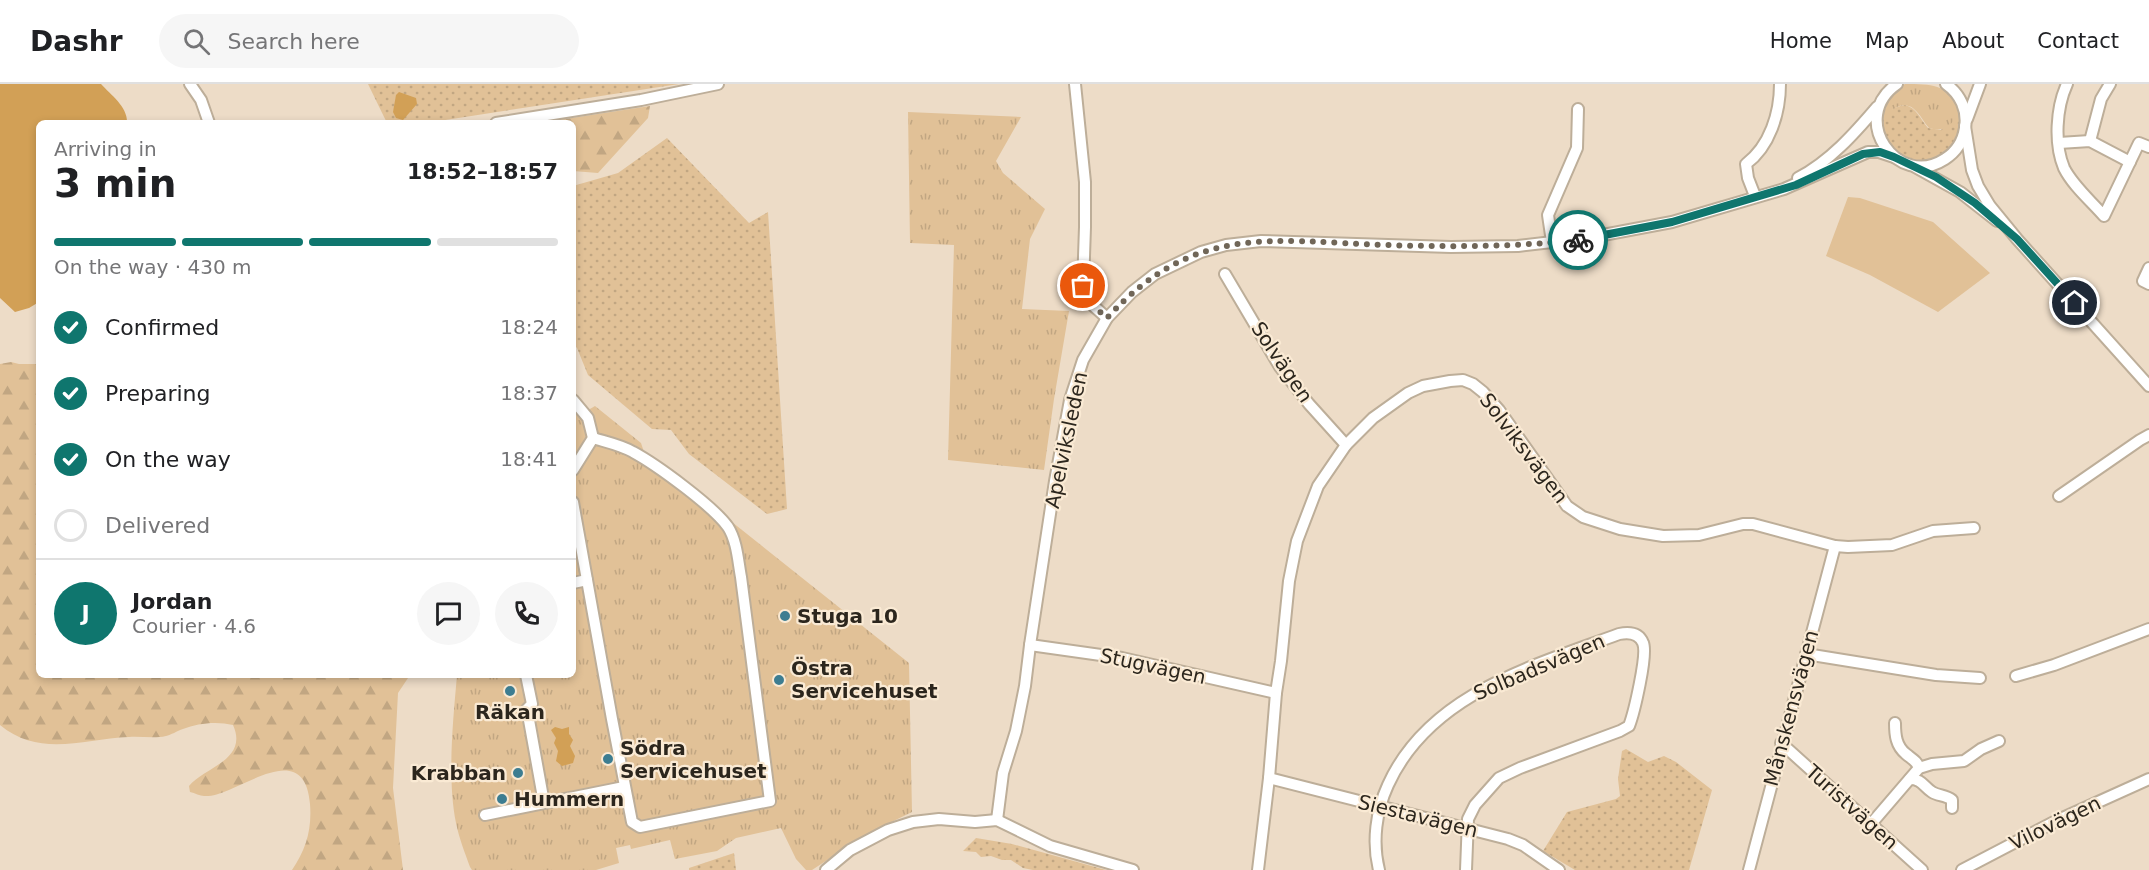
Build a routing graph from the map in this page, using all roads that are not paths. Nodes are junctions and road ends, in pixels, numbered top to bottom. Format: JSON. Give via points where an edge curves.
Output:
{"nodes":[{"id":1,"x":190,"y":84,"type":"edge"},
{"id":2,"x":718,"y":84,"type":"edge"},
{"id":3,"x":1075,"y":84,"type":"edge"},
{"id":4,"x":1780,"y":84,"type":"edge"},
{"id":5,"x":1879,"y":84,"type":"edge"},
{"id":6,"x":1897,"y":84,"type":"edge"},
{"id":7,"x":1946,"y":84,"type":"edge"},
{"id":8,"x":1980,"y":84,"type":"edge"},
{"id":9,"x":2067,"y":84,"type":"edge"},
{"id":10,"x":2110,"y":84,"type":"edge"},
{"id":11,"x":1881,"y":102,"type":"junction"},
{"id":12,"x":1578,"y":109,"type":"dead end"},
{"id":13,"x":208,"y":120,"type":"edge"},
{"id":14,"x":514,"y":120,"type":"edge"},
{"id":15,"x":1966,"y":124,"type":"junction"},
{"id":16,"x":2090,"y":141,"type":"junction"},
{"id":17,"x":2059,"y":143,"type":"junction"},
{"id":18,"x":2144,"y":145,"type":"edge"},
{"id":19,"x":1894,"y":157,"type":"junction"},
{"id":20,"x":2130,"y":162,"type":"junction"},
{"id":21,"x":1912,"y":165,"type":"junction"},
{"id":22,"x":1760,"y":195,"type":"junction"},
{"id":23,"x":2017,"y":239,"type":"junction"},
{"id":24,"x":1552,"y":242,"type":"junction"},
{"id":25,"x":2149,"y":268,"type":"edge"},
{"id":26,"x":1225,"y":274,"type":"dead end"},
{"id":27,"x":2149,"y":284,"type":"edge"},
{"id":28,"x":1107,"y":318,"type":"junction"},
{"id":29,"x":2149,"y":386,"type":"edge"},
{"id":30,"x":576,"y":404,"type":"edge"},
{"id":31,"x":2149,"y":435,"type":"edge"},
{"id":32,"x":593,"y":438,"type":"junction"},
{"id":33,"x":1346,"y":445,"type":"junction"},
{"id":34,"x":576,"y":465,"type":"edge"},
{"id":35,"x":2059,"y":496,"type":"dead end"},
{"id":36,"x":576,"y":519,"type":"edge"},
{"id":37,"x":1974,"y":528,"type":"dead end"},
{"id":38,"x":1835,"y":546,"type":"junction"},
{"id":39,"x":587,"y":580,"type":"junction"},
{"id":40,"x":576,"y":582,"type":"edge"},
{"id":41,"x":2149,"y":629,"type":"edge"},
{"id":42,"x":1029,"y":645,"type":"junction"},
{"id":43,"x":1806,"y":654,"type":"junction"},
{"id":44,"x":2016,"y":676,"type":"dead end"},
{"id":45,"x":527,"y":678,"type":"edge"},
{"id":46,"x":1980,"y":678,"type":"dead end"},
{"id":47,"x":1276,"y":693,"type":"junction"},
{"id":48,"x":1895,"y":723,"type":"dead end"},
{"id":49,"x":1999,"y":741,"type":"dead end"},
{"id":50,"x":1781,"y":743,"type":"junction"},
{"id":51,"x":1919,"y":768,"type":"junction"},
{"id":52,"x":1269,"y":778,"type":"junction"},
{"id":53,"x":1910,"y":779,"type":"junction"},
{"id":54,"x":2149,"y":780,"type":"edge"},
{"id":55,"x":624,"y":787,"type":"junction"},
{"id":56,"x":544,"y":803,"type":"junction"},
{"id":57,"x":1379,"y":807,"type":"junction"},
{"id":58,"x":1952,"y":808,"type":"dead end"},
{"id":59,"x":485,"y":815,"type":"dead end"},
{"id":60,"x":997,"y":820,"type":"junction"},
{"id":61,"x":1871,"y":824,"type":"junction"},
{"id":62,"x":1467,"y":828,"type":"junction"},
{"id":63,"x":826,"y":870,"type":"edge"},
{"id":64,"x":1133,"y":870,"type":"edge"},
{"id":65,"x":1258,"y":870,"type":"edge"},
{"id":66,"x":1379,"y":870,"type":"edge"},
{"id":67,"x":1466,"y":870,"type":"edge"},
{"id":68,"x":1559,"y":870,"type":"edge"},
{"id":69,"x":1749,"y":870,"type":"edge"},
{"id":70,"x":1922,"y":870,"type":"edge"},
{"id":71,"x":1962,"y":870,"type":"edge"}],
"edges":[{"from":1,"to":13,"type":"street","via":[[201,99]]},
{"from":2,"to":14,"type":"street"},
{"from":3,"to":28,"type":"street","via":[[1085,182],[1083,286],[1089,302]]},
{"from":4,"to":22,"type":"street","via":[[1767,139],[1746,164],[1748,178]]},
{"from":5,"to":11,"type":"street"},
{"from":6,"to":11,"type":"street","name":"Apelviksleden"},
{"from":7,"to":15,"type":"street","via":[[1960,100]]},
{"from":8,"to":15,"type":"street"},
{"from":9,"to":17,"type":"street","via":[[2060,107]]},
{"from":10,"to":16,"type":"street","via":[[2101,99]]},
{"from":11,"to":19,"type":"street","via":[[1878,131]]},
{"from":11,"to":22,"type":"street","name":"Apelviksleden","via":[[1828,157],[1803,176]]},
{"from":12,"to":24,"type":"street","via":[[1576,148],[1548,215]]},
{"from":15,"to":21,"type":"street","via":[[1961,141],[1949,156],[1931,165]]},
{"from":15,"to":23,"type":"street","via":[[1970,162],[1978,186]]},
{"from":16,"to":17,"type":"street"},
{"from":16,"to":20,"type":"street"},
{"from":17,"to":20,"type":"street","via":[[2065,168],[2074,183],[2104,216]]},
{"from":18,"to":20,"type":"street"},
{"from":19,"to":21,"type":"street","name":"Apelviksleden"},
{"from":19,"to":22,"type":"street","name":"Apelviksleden","via":[[1868,152],[1796,185]]},
{"from":21,"to":23,"type":"street","name":"Apelviksleden","via":[[1960,192]]},
{"from":22,"to":24,"type":"street","name":"Apelviksleden","via":[[1672,222]]},
{"from":23,"to":29,"type":"street"},
{"from":24,"to":28,"type":"street","name":"Apelviksleden","via":[[1451,247],[1282,240],[1226,245],[1188,257],[1155,274]]},
{"from":25,"to":27,"type":"street","via":[[2143,281]]},
{"from":26,"to":33,"type":"street","name":"Solvägen","via":[[1280,367]]},
{"from":28,"to":42,"type":"street","name":"Apelviksleden","via":[[1083,360],[1070,400]]},
{"from":30,"to":32,"type":"street","via":[[588,418]]},
{"from":31,"to":35,"type":"street"},
{"from":32,"to":34,"type":"street"},
{"from":32,"to":55,"type":"street","via":[[632,451],[666,473],[729,529],[741,577],[770,801],[640,827],[629,815]]},
{"from":33,"to":38,"type":"street","name":"Solviksvägen","via":[[1373,418],[1408,393],[1430,384],[1463,380],[1489,398],[1567,506],[1584,518],[1663,536],[1699,535],[1753,524]]},
{"from":33,"to":47,"type":"street","name":"Solviksvägen","via":[[1318,486],[1297,541]]},
{"from":36,"to":39,"type":"street"},
{"from":37,"to":38,"type":"street","name":"Solviksvägen","via":[[1933,531],[1872,548]]},
{"from":38,"to":43,"type":"street","name":"Månskensvägen"},
{"from":39,"to":40,"type":"street"},
{"from":39,"to":55,"type":"street"},
{"from":41,"to":44,"type":"street"},
{"from":42,"to":47,"type":"street","name":"Stugvägen","via":[[1122,658]]},
{"from":42,"to":60,"type":"street","name":"Apelviksleden","via":[[1025,686],[1016,731],[1006,756]]},
{"from":43,"to":46,"type":"street","via":[[1936,675]]},
{"from":43,"to":50,"type":"street","name":"Månskensvägen"},
{"from":45,"to":56,"type":"street","via":[[532,704],[527,709]]},
{"from":47,"to":52,"type":"street","name":"Solviksvägen"},
{"from":48,"to":51,"type":"street","via":[[1900,748]]},
{"from":49,"to":51,"type":"street","via":[[1964,762]]},
{"from":50,"to":61,"type":"street","name":"Turistvägen"},
{"from":50,"to":69,"type":"street","name":"Månskensvägen"},
{"from":51,"to":53,"type":"street"},
{"from":52,"to":57,"type":"street","name":"Siestavägen"},
{"from":52,"to":65,"type":"street","name":"Solviksvägen"},
{"from":53,"to":58,"type":"street","via":[[1919,779],[1932,791],[1948,797]]},
{"from":53,"to":61,"type":"street"},
{"from":54,"to":71,"type":"street","name":"Vilovägen","via":[[2067,816]]},
{"from":55,"to":56,"type":"street"},
{"from":56,"to":59,"type":"street"},
{"from":57,"to":62,"type":"street","name":"Siestavägen"},
{"from":57,"to":62,"type":"street","name":"Solbadsvägen","via":[[1409,748],[1458,703],[1503,680],[1619,634],[1637,636],[1644,644],[1644,657],[1629,726],[1499,778],[1471,811]]},
{"from":57,"to":66,"type":"street","name":"Solbadsvägen"},
{"from":60,"to":63,"type":"street","via":[[926,820],[900,825],[861,843]]},
{"from":60,"to":64,"type":"street","via":[[1056,849]]},
{"from":61,"to":70,"type":"street","name":"Turistvägen"},
{"from":62,"to":67,"type":"street"},
{"from":62,"to":68,"type":"street","name":"Siestavägen","via":[[1516,842]]}]}
